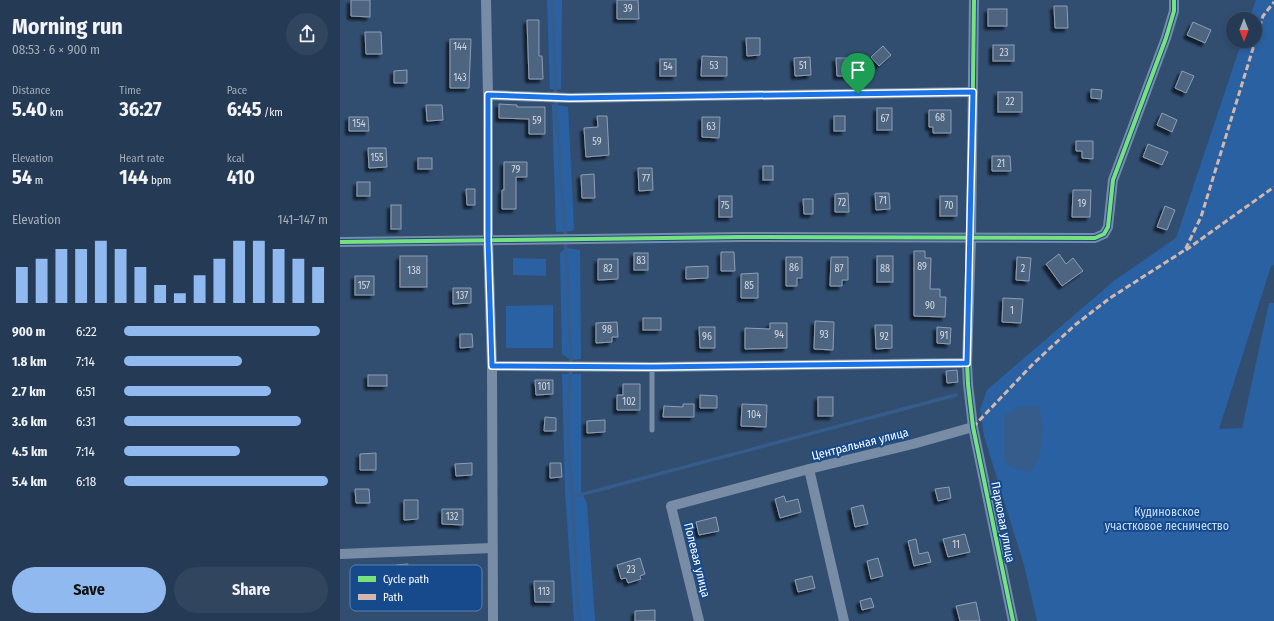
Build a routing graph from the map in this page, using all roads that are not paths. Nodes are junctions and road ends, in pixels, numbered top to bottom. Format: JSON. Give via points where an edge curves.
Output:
{"nodes":[{"id":1,"x":486,"y":0,"type":"edge"},
{"id":2,"x":974,"y":0,"type":"edge"},
{"id":3,"x":1174,"y":0,"type":"edge"},
{"id":4,"x":973,"y":92,"type":"junction"},
{"id":5,"x":488,"y":95,"type":"junction"},
{"id":6,"x":971,"y":238,"type":"junction"},
{"id":7,"x":488,"y":240,"type":"junction"},
{"id":8,"x":340,"y":242,"type":"edge"},
{"id":9,"x":967,"y":363,"type":"junction"},
{"id":10,"x":492,"y":366,"type":"junction"},
{"id":11,"x":652,"y":367,"type":"junction"},
{"id":12,"x":973,"y":426,"type":"junction"},
{"id":13,"x":652,"y":430,"type":"dead end"},
{"id":14,"x":809,"y":469,"type":"junction"},
{"id":15,"x":492,"y":548,"type":"junction"},
{"id":16,"x":340,"y":554,"type":"edge"},
{"id":17,"x":493,"y":621,"type":"edge"},
{"id":18,"x":698,"y":621,"type":"edge"},
{"id":19,"x":844,"y":621,"type":"edge"},
{"id":20,"x":1012,"y":621,"type":"edge"}],
"edges":[{"from":1,"to":5,"type":"street"},
{"from":2,"to":4,"type":"street","name":"Парковая улица"},
{"from":3,"to":6,"type":"street","via":[[1174,11],[1166,38],[1113,180],[1108,227],[1104,234],[1095,238]]},
{"from":4,"to":5,"type":"street","via":[[570,98]]},
{"from":4,"to":6,"type":"street","name":"Парковая улица"},
{"from":5,"to":7,"type":"street"},
{"from":6,"to":7,"type":"street"},
{"from":6,"to":9,"type":"street","name":"Парковая улица"},
{"from":7,"to":8,"type":"street"},
{"from":7,"to":10,"type":"street"},
{"from":9,"to":11,"type":"street"},
{"from":9,"to":12,"type":"street","name":"Парковая улица"},
{"from":10,"to":11,"type":"street"},
{"from":10,"to":15,"type":"street"},
{"from":11,"to":13,"type":"lane"},
{"from":12,"to":14,"type":"street","name":"Центральная улица","via":[[913,444]]},
{"from":12,"to":20,"type":"street","name":"Парковая улица"},
{"from":14,"to":18,"type":"street","name":"Полевая улица","via":[[671,506]]},
{"from":14,"to":19,"type":"street","name":"Центральная улица"},
{"from":15,"to":16,"type":"street"},
{"from":15,"to":17,"type":"street"}]}
